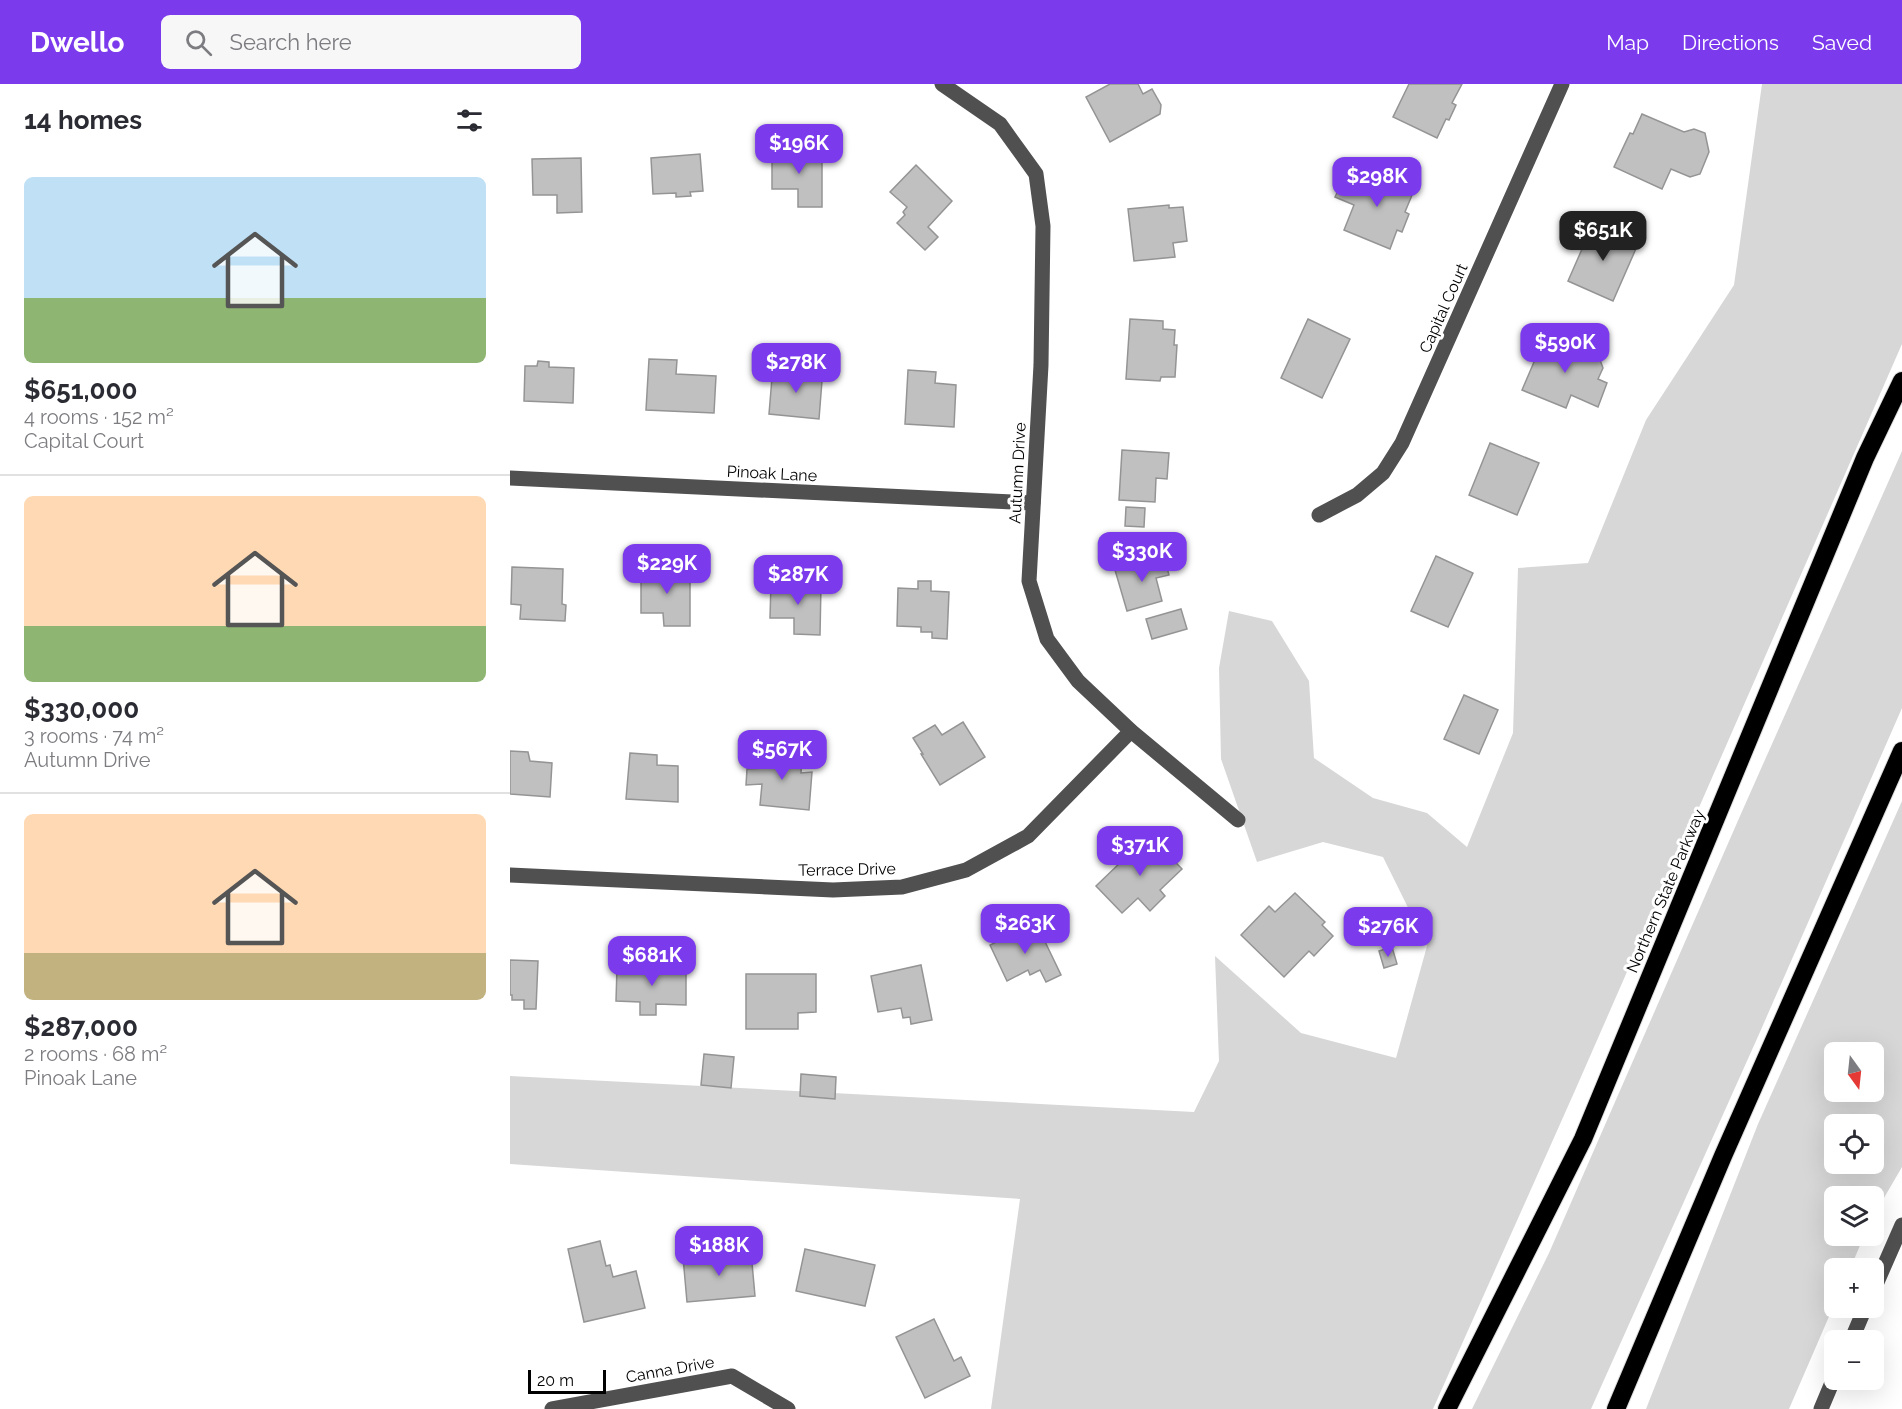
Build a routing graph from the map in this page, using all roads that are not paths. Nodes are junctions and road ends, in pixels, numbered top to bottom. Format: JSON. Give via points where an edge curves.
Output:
{"nodes":[{"id":1,"x":942,"y":84,"type":"edge"},
{"id":2,"x":1562,"y":84,"type":"edge"},
{"id":3,"x":1902,"y":381,"type":"edge"},
{"id":4,"x":510,"y":478,"type":"edge"},
{"id":5,"x":1033,"y":503,"type":"junction"},
{"id":6,"x":1319,"y":515,"type":"dead end"},
{"id":7,"x":1131,"y":731,"type":"junction"},
{"id":8,"x":1902,"y":751,"type":"edge"},
{"id":9,"x":1238,"y":820,"type":"dead end"},
{"id":10,"x":510,"y":875,"type":"edge"},
{"id":11,"x":1902,"y":1226,"type":"edge"},
{"id":12,"x":1884,"y":1266,"type":"edge"},
{"id":13,"x":1829,"y":1390,"type":"edge"},
{"id":14,"x":552,"y":1409,"type":"edge"},
{"id":15,"x":788,"y":1409,"type":"edge"},
{"id":16,"x":1447,"y":1409,"type":"edge"},
{"id":17,"x":1616,"y":1409,"type":"edge"},
{"id":18,"x":1821,"y":1409,"type":"edge"}],
"edges":[{"from":1,"to":5,"type":"street","name":"Autumn Drive","via":[[1000,124],[1036,174],[1043,226]]},
{"from":2,"to":6,"type":"street","name":"Capital Court","via":[[1402,443],[1383,473],[1357,495]]},
{"from":3,"to":16,"type":"highway","name":"Northern State Parkway","via":[[1865,458],[1583,1139]]},
{"from":4,"to":5,"type":"street","name":"Pinoak Lane"},
{"from":5,"to":7,"type":"street","name":"Autumn Drive","via":[[1029,581],[1047,639],[1078,681]]},
{"from":7,"to":9,"type":"street","name":"Autumn Drive"},
{"from":7,"to":10,"type":"street","name":"Terrace Drive","via":[[1028,836],[966,870],[902,887],[833,890]]},
{"from":8,"to":17,"type":"highway"},
{"from":11,"to":12,"type":"street"},
{"from":13,"to":18,"type":"street"},
{"from":14,"to":15,"type":"street","name":"Canna Drive","via":[[732,1376]]}]}
